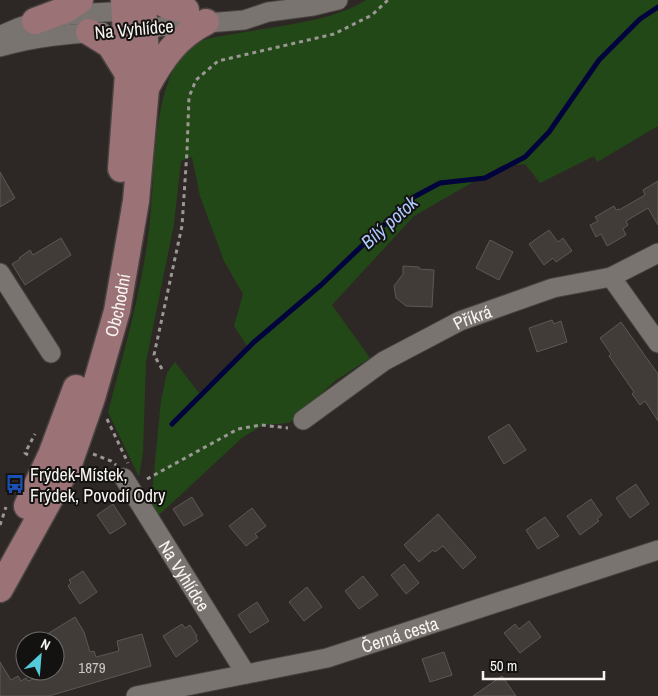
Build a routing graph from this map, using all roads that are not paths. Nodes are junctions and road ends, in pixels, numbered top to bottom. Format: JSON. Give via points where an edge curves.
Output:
{"nodes":[{"id":1,"x":80,"y":0,"type":"edge"},
{"id":2,"x":338,"y":0,"type":"edge"},
{"id":3,"x":137,"y":11,"type":"edge"},
{"id":4,"x":196,"y":16,"type":"junction"},
{"id":5,"x":35,"y":21,"type":"junction"},
{"id":6,"x":89,"y":32,"type":"junction"},
{"id":7,"x":0,"y":36,"type":"edge"},
{"id":8,"x":0,"y":47,"type":"edge"},
{"id":9,"x":137,"y":81,"type":"junction"},
{"id":10,"x":658,"y":253,"type":"edge"},
{"id":11,"x":0,"y":273,"type":"edge"},
{"id":12,"x":611,"y":277,"type":"junction"},
{"id":13,"x":658,"y":343,"type":"edge"},
{"id":14,"x":51,"y":353,"type":"dead end"},
{"id":15,"x":303,"y":420,"type":"road end"},
{"id":16,"x":119,"y":471,"type":"road end"},
{"id":17,"x":658,"y":550,"type":"edge"},
{"id":18,"x":0,"y":556,"type":"edge"},
{"id":19,"x":0,"y":589,"type":"edge"},
{"id":20,"x":246,"y":674,"type":"junction"},
{"id":21,"x":136,"y":696,"type":"edge"}],
"edges":[{"from":1,"to":5,"type":"main road","via":[[67,9]]},
{"from":2,"to":4,"type":"street","name":"Na Vyhlídce","via":[[268,12],[240,8]]},
{"from":3,"to":4,"type":"main road","via":[[168,6]]},
{"from":3,"to":5,"type":"street","name":"Na Vyhlídce"},
{"from":3,"to":6,"type":"street","name":"Na Vyhlídce"},
{"from":3,"to":9,"type":"main road","name":"Obchodní"},
{"from":4,"to":9,"type":"main road","via":[[194,27],[182,36],[157,67]]},
{"from":5,"to":7,"type":"street","name":"Na Vyhlídce"},
{"from":6,"to":8,"type":"street","name":"Na Vyhlídce"},
{"from":6,"to":9,"type":"main road","via":[[110,45]]},
{"from":9,"to":18,"type":"main road","name":"Obchodní","via":[[100,308],[71,404],[51,455]]},
{"from":9,"to":19,"type":"main road","name":"Obchodní","via":[[136,201],[117,311],[68,464]]},
{"from":10,"to":12,"type":"street","name":"Příkrá"},
{"from":11,"to":14,"type":"street"},
{"from":12,"to":13,"type":"street"},
{"from":12,"to":15,"type":"street","name":"Příkrá","via":[[553,288],[460,321],[384,361]]},
{"from":16,"to":20,"type":"street","name":"Na Vyhlídce"},
{"from":17,"to":20,"type":"street","name":"Černá cesta","via":[[327,658]]},
{"from":20,"to":21,"type":"street","name":"Černá cesta"}]}
